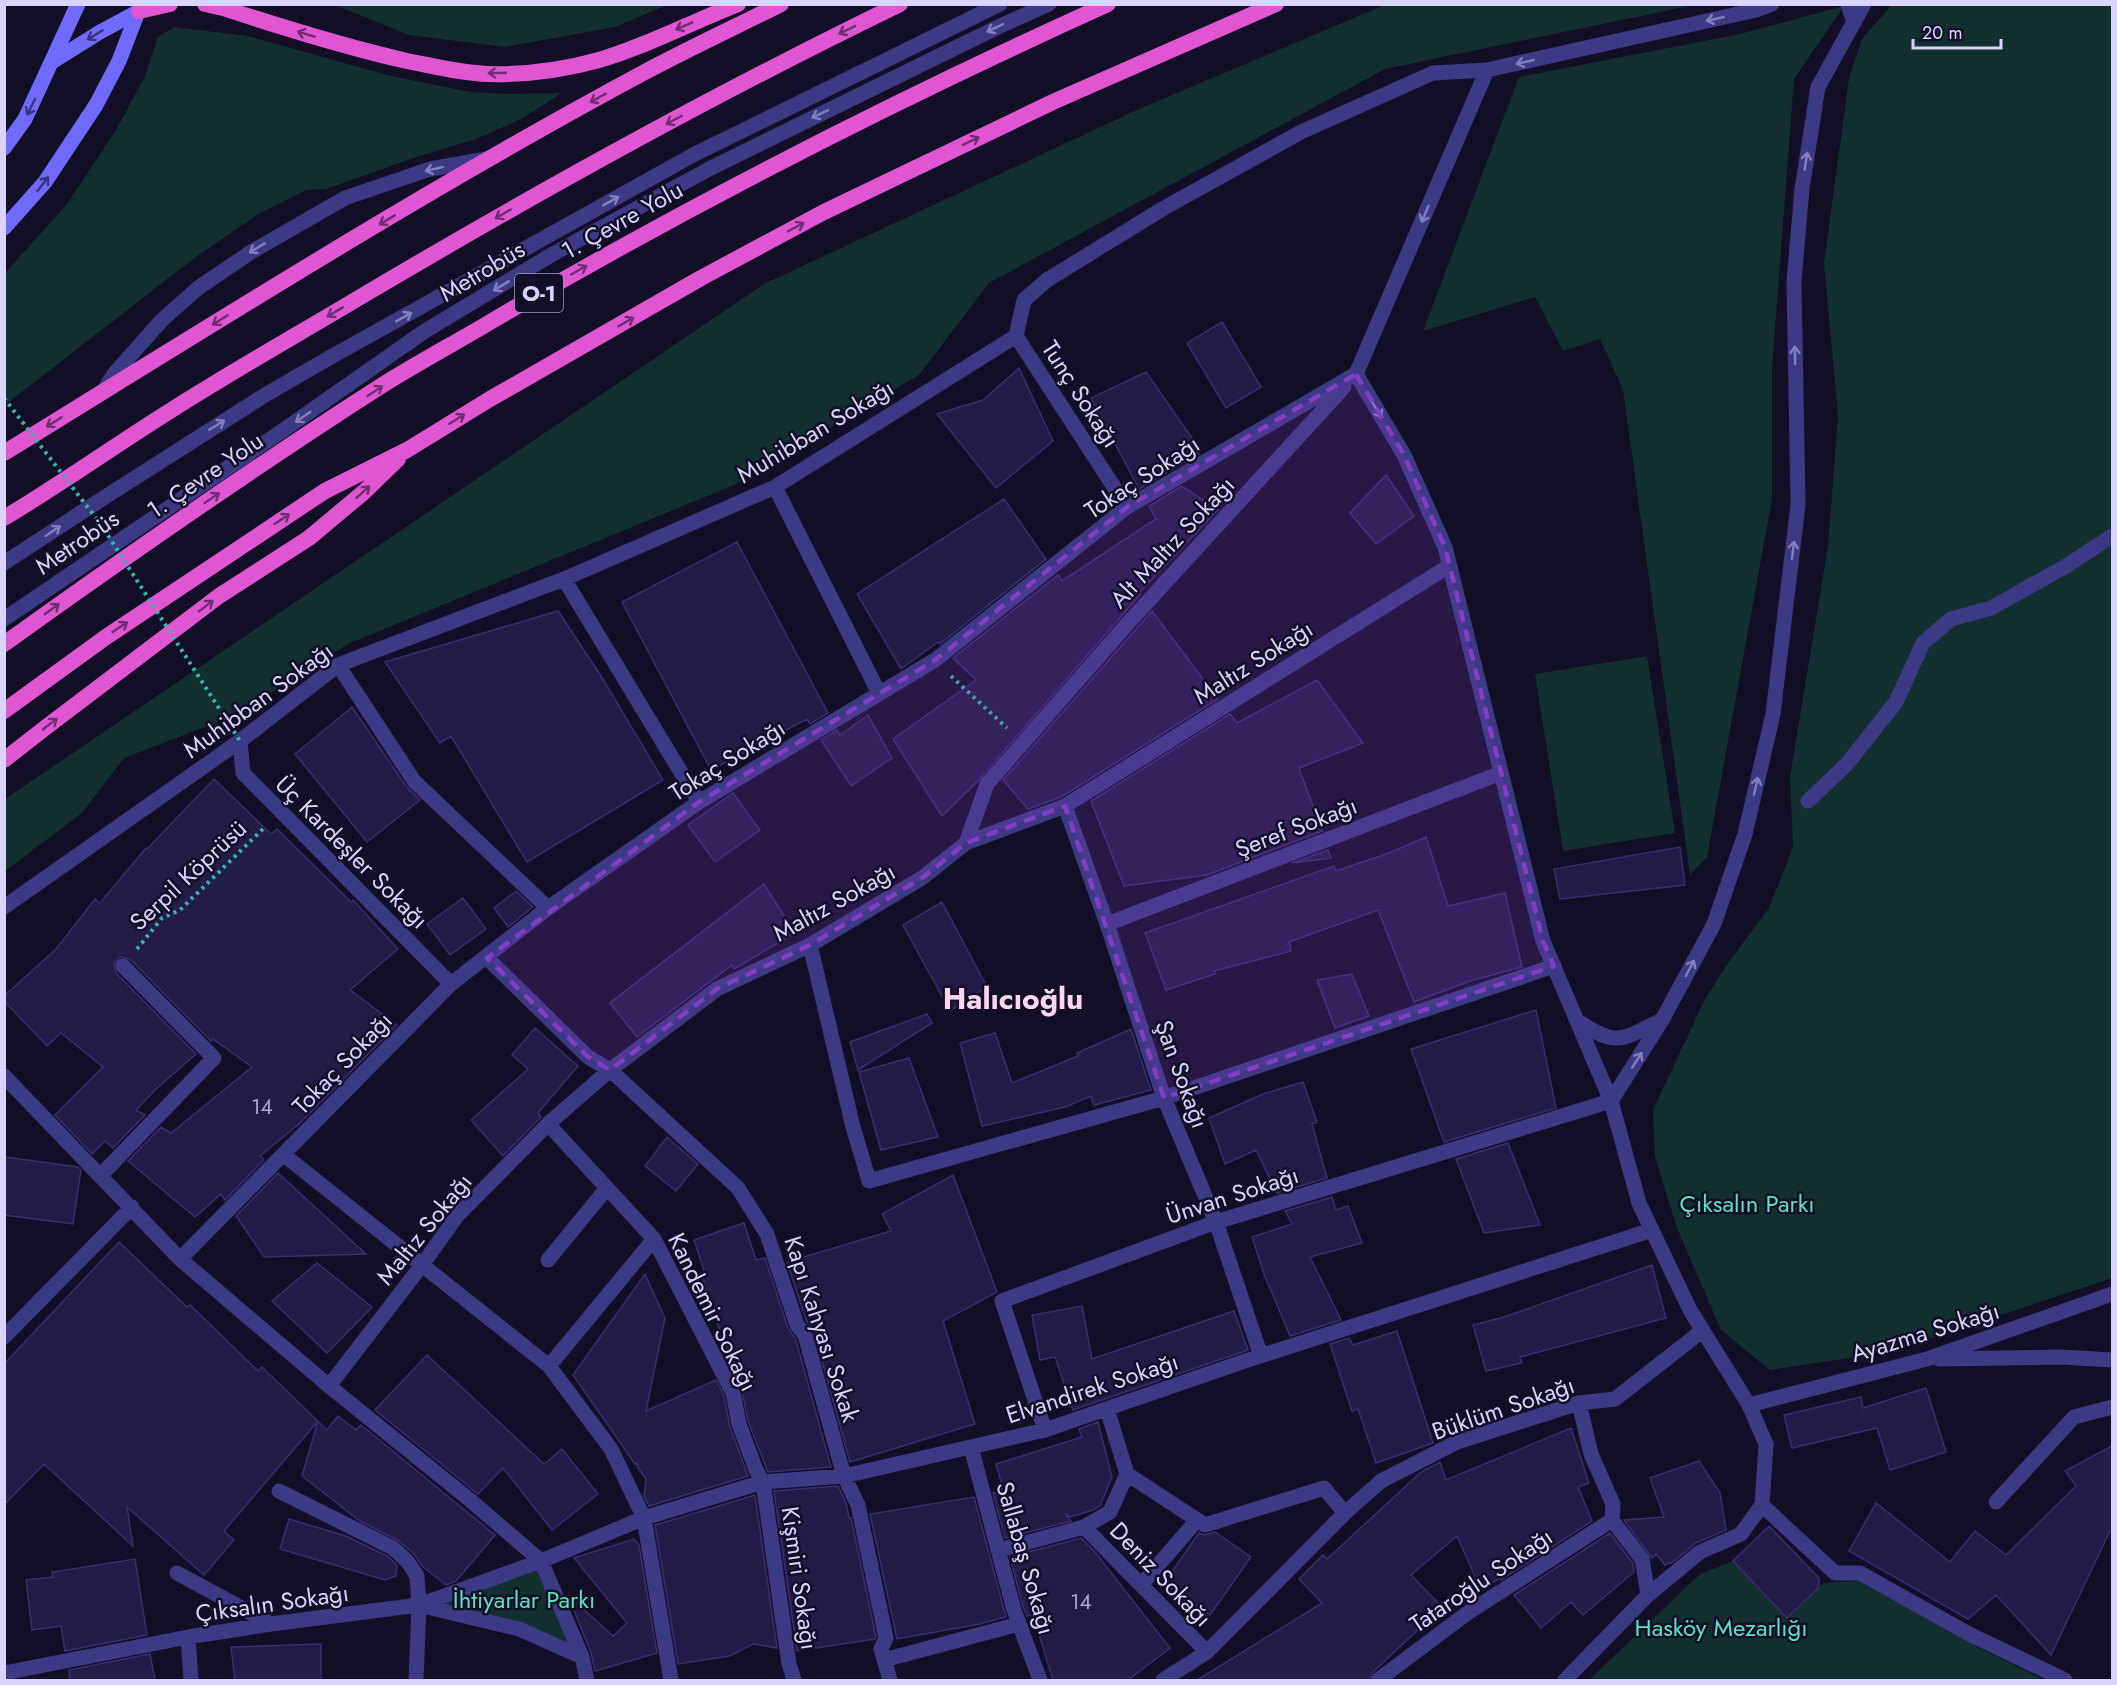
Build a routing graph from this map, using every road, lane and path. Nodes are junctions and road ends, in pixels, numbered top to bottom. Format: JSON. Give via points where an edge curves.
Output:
{"nodes":[{"id":1,"x":78,"y":4,"type":"edge"},
{"id":2,"x":171,"y":4,"type":"edge"},
{"id":3,"x":205,"y":4,"type":"edge"},
{"id":4,"x":236,"y":4,"type":"edge"},
{"id":5,"x":738,"y":4,"type":"edge"},
{"id":6,"x":781,"y":4,"type":"edge"},
{"id":7,"x":900,"y":4,"type":"edge"},
{"id":8,"x":999,"y":4,"type":"edge"},
{"id":9,"x":1049,"y":4,"type":"edge"},
{"id":10,"x":1108,"y":4,"type":"edge"},
{"id":11,"x":1276,"y":4,"type":"edge"},
{"id":12,"x":1772,"y":4,"type":"edge"},
{"id":13,"x":1848,"y":4,"type":"edge"},
{"id":14,"x":1864,"y":4,"type":"edge"},
{"id":15,"x":140,"y":8,"type":"edge"},
{"id":16,"x":264,"y":21,"type":"junction"},
{"id":17,"x":1854,"y":23,"type":"junction"},
{"id":18,"x":52,"y":62,"type":"junction"},
{"id":19,"x":1487,"y":70,"type":"junction"},
{"id":20,"x":4,"y":148,"type":"edge"},
{"id":21,"x":492,"y":158,"type":"junction"},
{"id":22,"x":4,"y":228,"type":"edge"},
{"id":23,"x":1016,"y":336,"type":"junction"},
{"id":24,"x":1356,"y":374,"type":"junction"},
{"id":25,"x":103,"y":392,"type":"junction"},
{"id":26,"x":4,"y":398,"type":"edge"},
{"id":27,"x":407,"y":450,"type":"junction"},
{"id":28,"x":4,"y":453,"type":"edge"},
{"id":29,"x":775,"y":487,"type":"junction"},
{"id":30,"x":1127,"y":507,"type":"junction"},
{"id":31,"x":4,"y":518,"type":"edge"},
{"id":32,"x":2112,"y":536,"type":"edge"},
{"id":33,"x":4,"y":563,"type":"edge"},
{"id":34,"x":1449,"y":566,"type":"junction"},
{"id":35,"x":564,"y":579,"type":"junction"},
{"id":36,"x":4,"y":619,"type":"edge"},
{"id":37,"x":4,"y":644,"type":"edge"},
{"id":38,"x":934,"y":660,"type":"junction"},
{"id":39,"x":338,"y":665,"type":"junction"},
{"id":40,"x":879,"y":693,"type":"junction"},
{"id":41,"x":4,"y":711,"type":"edge"},
{"id":42,"x":240,"y":741,"type":"junction"},
{"id":43,"x":1023,"y":742,"type":"junction"},
{"id":44,"x":4,"y":760,"type":"edge"},
{"id":45,"x":1501,"y":773,"type":"junction"},
{"id":46,"x":1808,"y":801,"type":"dead end"},
{"id":47,"x":699,"y":802,"type":"junction"},
{"id":48,"x":1065,"y":806,"type":"junction"},
{"id":49,"x":281,"y":812,"type":"junction"},
{"id":50,"x":966,"y":843,"type":"junction"},
{"id":51,"x":4,"y":907,"type":"edge"},
{"id":52,"x":548,"y":909,"type":"junction"},
{"id":53,"x":1107,"y":924,"type":"junction"},
{"id":54,"x":810,"y":945,"type":"junction"},
{"id":55,"x":487,"y":958,"type":"junction"},
{"id":56,"x":123,"y":966,"type":"joint"},
{"id":57,"x":1554,"y":966,"type":"junction"},
{"id":58,"x":451,"y":984,"type":"junction"},
{"id":59,"x":1576,"y":1020,"type":"junction"},
{"id":60,"x":1662,"y":1020,"type":"junction"},
{"id":61,"x":610,"y":1070,"type":"junction"},
{"id":62,"x":4,"y":1076,"type":"edge"},
{"id":63,"x":1164,"y":1098,"type":"junction"},
{"id":64,"x":1611,"y":1101,"type":"junction"},
{"id":65,"x":548,"y":1124,"type":"junction"},
{"id":66,"x":284,"y":1155,"type":"junction"},
{"id":67,"x":100,"y":1176,"type":"junction"},
{"id":68,"x":607,"y":1188,"type":"junction"},
{"id":69,"x":132,"y":1207,"type":"junction"},
{"id":70,"x":1216,"y":1222,"type":"junction"},
{"id":71,"x":1652,"y":1230,"type":"junction"},
{"id":72,"x":654,"y":1239,"type":"junction"},
{"id":73,"x":180,"y":1259,"type":"junction"},
{"id":74,"x":548,"y":1260,"type":"dead end"},
{"id":75,"x":422,"y":1265,"type":"junction"},
{"id":76,"x":2112,"y":1294,"type":"edge"},
{"id":77,"x":1702,"y":1331,"type":"junction"},
{"id":78,"x":4,"y":1337,"type":"edge"},
{"id":79,"x":1261,"y":1356,"type":"junction"},
{"id":80,"x":1927,"y":1359,"type":"junction"},
{"id":81,"x":2112,"y":1360,"type":"edge"},
{"id":82,"x":549,"y":1366,"type":"junction"},
{"id":83,"x":329,"y":1386,"type":"junction"},
{"id":84,"x":1579,"y":1402,"type":"junction"},
{"id":85,"x":1749,"y":1405,"type":"junction"},
{"id":86,"x":2112,"y":1407,"type":"edge"},
{"id":87,"x":1107,"y":1409,"type":"junction"},
{"id":88,"x":1045,"y":1430,"type":"junction"},
{"id":89,"x":971,"y":1447,"type":"junction"},
{"id":90,"x":1127,"y":1474,"type":"junction"},
{"id":91,"x":844,"y":1476,"type":"junction"},
{"id":92,"x":763,"y":1482,"type":"junction"},
{"id":93,"x":279,"y":1491,"type":"dead end"},
{"id":94,"x":1996,"y":1502,"type":"dead end"},
{"id":95,"x":1762,"y":1506,"type":"junction"},
{"id":96,"x":1345,"y":1513,"type":"junction"},
{"id":97,"x":644,"y":1518,"type":"junction"},
{"id":98,"x":1197,"y":1520,"type":"junction"},
{"id":99,"x":1612,"y":1520,"type":"junction"},
{"id":100,"x":1084,"y":1527,"type":"junction"},
{"id":101,"x":999,"y":1550,"type":"junction"},
{"id":102,"x":541,"y":1561,"type":"junction"},
{"id":103,"x":177,"y":1573,"type":"dead end"},
{"id":104,"x":1141,"y":1585,"type":"junction"},
{"id":105,"x":1648,"y":1595,"type":"junction"},
{"id":106,"x":419,"y":1605,"type":"junction"},
{"id":107,"x":271,"y":1624,"type":"junction"},
{"id":108,"x":1019,"y":1624,"type":"junction"},
{"id":109,"x":188,"y":1637,"type":"junction"},
{"id":110,"x":1207,"y":1652,"type":"junction"},
{"id":111,"x":582,"y":1657,"type":"junction"},
{"id":112,"x":884,"y":1660,"type":"junction"},
{"id":113,"x":4,"y":1672,"type":"edge"},
{"id":114,"x":191,"y":1680,"type":"edge"},
{"id":115,"x":416,"y":1680,"type":"edge"},
{"id":116,"x":587,"y":1680,"type":"edge"},
{"id":117,"x":670,"y":1680,"type":"edge"},
{"id":118,"x":794,"y":1680,"type":"edge"},
{"id":119,"x":890,"y":1680,"type":"edge"},
{"id":120,"x":1040,"y":1680,"type":"edge"},
{"id":121,"x":1163,"y":1680,"type":"edge"},
{"id":122,"x":1378,"y":1680,"type":"edge"},
{"id":123,"x":1564,"y":1680,"type":"edge"},
{"id":124,"x":2065,"y":1680,"type":"edge"}],
"edges":[{"from":1,"to":18,"type":"main road"},
{"from":2,"to":15,"type":"highway"},
{"from":3,"to":16,"type":"highway"},
{"from":4,"to":16,"type":"highway"},
{"from":5,"to":16,"type":"highway","one_way":true,"via":[[598,60],[518,73],[454,71],[371,53]]},
{"from":6,"to":21,"type":"highway","one_way":true,"via":[[644,72]]},
{"from":7,"to":31,"type":"highway","one_way":true,"via":[[588,165],[169,411]]},
{"from":33,"to":8,"type":"street","name":"Metrobüs","one_way":true,"via":[[265,394],[320,363],[693,155]]},
{"from":9,"to":36,"type":"street","name":"Metrobüs","one_way":true,"via":[[711,168],[551,255],[425,331]]},
{"from":37,"to":10,"type":"highway","name":"1. Çevre Yolu","number":"O-1","one_way":true,"via":[[221,492],[382,386],[579,269],[837,133]]},
{"from":27,"to":11,"type":"highway","one_way":true,"via":[[701,278],[824,212],[1055,101]]},
{"from":12,"to":19,"type":"street","one_way":true},
{"from":13,"to":17,"type":"street"},
{"from":14,"to":17,"type":"street"},
{"from":15,"to":18,"type":"main road","one_way":true},
{"from":22,"to":15,"type":"main road","one_way":true,"via":[[45,182],[96,105]]},
{"from":60,"to":17,"type":"street","one_way":true,"via":[[1714,924],[1745,834],[1773,714],[1798,505],[1794,281],[1802,189],[1818,87]]},
{"from":18,"to":20,"type":"main road","one_way":true,"via":[[25,119]]},
{"from":19,"to":23,"type":"street","via":[[1433,74],[1301,132],[1164,208],[1047,280],[1024,300]]},
{"from":19,"to":24,"type":"street","name":"Alt Maltız Sokağı","one_way":true},
{"from":21,"to":25,"type":"highway","one_way":true},
{"from":21,"to":25,"type":"street","one_way":true,"via":[[430,169],[345,198],[251,252],[198,288],[162,320]]},
{"from":23,"to":29,"type":"street","name":"Muhibban Sokağı"},
{"from":23,"to":30,"type":"street","name":"Tunç Sokağı"},
{"from":24,"to":30,"type":"street","name":"Tokaç Sokağı"},
{"from":24,"to":34,"type":"street","one_way":true,"via":[[1404,455]]},
{"from":24,"to":43,"type":"street","name":"Alt Maltız Sokağı"},
{"from":25,"to":28,"type":"highway","one_way":true},
{"from":26,"to":42,"type":"path","bridge":true,"via":[[102,526]]},
{"from":41,"to":27,"type":"highway","one_way":true,"via":[[106,637],[325,491]]},
{"from":44,"to":27,"type":"highway","one_way":true,"via":[[219,596],[309,538]]},
{"from":29,"to":35,"type":"street","name":"Muhibban Sokağı"},
{"from":29,"to":40,"type":"street"},
{"from":30,"to":38,"type":"street","name":"Tokaç Sokağı"},
{"from":32,"to":46,"type":"street","via":[[1991,608],[1952,619],[1930,637],[1896,702],[1847,764]]},
{"from":34,"to":45,"type":"street"},
{"from":34,"to":48,"type":"street","name":"Maltız Sokağı"},
{"from":35,"to":39,"type":"street","name":"Muhibban Sokağı"},
{"from":35,"to":47,"type":"street"},
{"from":38,"to":40,"type":"street","name":"Tokaç Sokağı"},
{"from":38,"to":43,"type":"path"},
{"from":39,"to":42,"type":"street","name":"Muhibban Sokağı"},
{"from":39,"to":52,"type":"street","via":[[414,781]]},
{"from":40,"to":47,"type":"street","name":"Tokaç Sokağı"},
{"from":42,"to":49,"type":"street","name":"Üç Kardeşler Sokağı","via":[[243,773]]},
{"from":42,"to":51,"type":"street","name":"Muhibban Sokağı"},
{"from":43,"to":50,"type":"street","name":"Alt Maltız Sokağı","via":[[987,784]]},
{"from":45,"to":53,"type":"street","name":"Şeref Sokağı"},
{"from":45,"to":57,"type":"street","via":[[1543,941]]},
{"from":47,"to":52,"type":"street","name":"Tokaç Sokağı"},
{"from":48,"to":50,"type":"street","name":"Maltız Sokağı"},
{"from":48,"to":53,"type":"street","name":"Şan Sokağı"},
{"from":49,"to":56,"type":"path","name":"Serpil Köprüsü","via":[[180,910],[162,918]]},
{"from":49,"to":58,"type":"street","name":"Üç Kardeşler Sokağı"},
{"from":50,"to":54,"type":"street","name":"Maltız Sokağı","via":[[922,878]]},
{"from":52,"to":55,"type":"street","name":"Tokaç Sokağı"},
{"from":53,"to":63,"type":"street","name":"Şan Sokağı"},
{"from":54,"to":61,"type":"street","name":"Maltız Sokağı","via":[[717,989]]},
{"from":54,"to":63,"type":"street","via":[[869,1181]]},
{"from":55,"to":58,"type":"street","name":"Tokaç Sokağı"},
{"from":55,"to":61,"type":"street","name":"Kapı Kahyası Sokak","via":[[588,1057]]},
{"from":56,"to":67,"type":"street","via":[[214,1058]]},
{"from":57,"to":59,"type":"street"},
{"from":57,"to":63,"type":"street"},
{"from":58,"to":66,"type":"street","name":"Tokaç Sokağı"},
{"from":59,"to":60,"type":"street","via":[[1599,1036],[1621,1040]]},
{"from":59,"to":64,"type":"street"},
{"from":64,"to":60,"type":"street","one_way":true},
{"from":61,"to":65,"type":"street","name":"Maltız Sokağı"},
{"from":61,"to":91,"type":"street","name":"Kapı Kahyası Sokak","via":[[738,1188],[767,1234],[797,1325],[805,1335]]},
{"from":62,"to":67,"type":"street"},
{"from":63,"to":70,"type":"street","name":"Şan Sokağı"},
{"from":64,"to":70,"type":"street","name":"Ünvan Sokağı"},
{"from":64,"to":71,"type":"street","via":[[1639,1203]]},
{"from":65,"to":68,"type":"street","name":"Kandemir Sokağı"},
{"from":65,"to":75,"type":"street","name":"Maltız Sokağı","via":[[458,1216]]},
{"from":66,"to":73,"type":"street","name":"Tokaç Sokağı"},
{"from":66,"to":75,"type":"street"},
{"from":67,"to":69,"type":"street"},
{"from":68,"to":72,"type":"street","name":"Kandemir Sokağı"},
{"from":68,"to":74,"type":"street"},
{"from":69,"to":73,"type":"street"},
{"from":69,"to":78,"type":"street"},
{"from":70,"to":79,"type":"street","name":"Şan Sokağı"},
{"from":70,"to":88,"type":"street","name":"Ünvan Sokağı","via":[[1002,1301]]},
{"from":71,"to":77,"type":"street"},
{"from":71,"to":79,"type":"street","name":"Elvandirek Sokağı"},
{"from":72,"to":82,"type":"street"},
{"from":72,"to":92,"type":"street","name":"Kandemir Sokağı","via":[[733,1393],[739,1424]]},
{"from":73,"to":83,"type":"street"},
{"from":75,"to":82,"type":"street"},
{"from":75,"to":83,"type":"street","name":"Maltız Sokağı"},
{"from":76,"to":80,"type":"street","name":"Ayazma Sokağı"},
{"from":77,"to":84,"type":"street","name":"Büklüm Sokağı","via":[[1615,1399]]},
{"from":77,"to":85,"type":"street"},
{"from":79,"to":87,"type":"street","name":"Elvandirek Sokağı"},
{"from":80,"to":81,"type":"street"},
{"from":80,"to":85,"type":"street","name":"Ayazma Sokağı"},
{"from":82,"to":97,"type":"street","via":[[611,1449]]},
{"from":83,"to":102,"type":"street"},
{"from":84,"to":96,"type":"street","name":"Büklüm Sokağı","via":[[1457,1442],[1381,1481]]},
{"from":84,"to":99,"type":"street","via":[[1591,1454],[1613,1504]]},
{"from":85,"to":95,"type":"street","via":[[1766,1444]]},
{"from":86,"to":94,"type":"street","via":[[2074,1417]]},
{"from":87,"to":88,"type":"street","name":"Elvandirek Sokağı"},
{"from":87,"to":90,"type":"street"},
{"from":88,"to":89,"type":"street","name":"Elvandirek Sokağı"},
{"from":89,"to":91,"type":"street","name":"Elvandirek Sokağı"},
{"from":89,"to":101,"type":"street","name":"Sallabaş Sokağı"},
{"from":90,"to":98,"type":"street"},
{"from":90,"to":100,"type":"street","via":[[1110,1512]]},
{"from":91,"to":92,"type":"street","name":"Elvandirek Sokağı"},
{"from":91,"to":112,"type":"street","name":"Kapı Kahyası Sokak","via":[[858,1505],[886,1638],[881,1649]]},
{"from":92,"to":97,"type":"street","name":"Elvandirek Sokağı"},
{"from":92,"to":118,"type":"street","name":"Kişmiri Sokağı"},
{"from":93,"to":106,"type":"street","via":[[393,1548],[417,1576]]},
{"from":95,"to":105,"type":"street","via":[[1741,1534],[1700,1552]]},
{"from":95,"to":124,"type":"street","via":[[1835,1573],[1860,1573],[1969,1634]]},
{"from":96,"to":98,"type":"street","via":[[1324,1488],[1205,1525]]},
{"from":96,"to":110,"type":"street","name":"Büklüm Sokağı"},
{"from":97,"to":102,"type":"street","name":"Elvandirek Sokağı"},
{"from":97,"to":117,"type":"street"},
{"from":98,"to":104,"type":"street"},
{"from":99,"to":105,"type":"street","via":[[1642,1559]]},
{"from":99,"to":122,"type":"street","name":"Tataroğlu Sokağı","via":[[1466,1614]]},
{"from":100,"to":101,"type":"street"},
{"from":100,"to":104,"type":"street","name":"Deniz Sokağı"},
{"from":101,"to":108,"type":"street","name":"Sallabaş Sokağı"},
{"from":102,"to":106,"type":"street","name":"Çıksalın Sokağı"},
{"from":102,"to":111,"type":"street"},
{"from":103,"to":107,"type":"street"},
{"from":104,"to":110,"type":"street","name":"Deniz Sokağı"},
{"from":105,"to":123,"type":"street"},
{"from":106,"to":107,"type":"street","name":"Çıksalın Sokağı"},
{"from":106,"to":111,"type":"street","via":[[519,1629]]},
{"from":106,"to":115,"type":"street"},
{"from":107,"to":109,"type":"street","name":"Çıksalın Sokağı"},
{"from":108,"to":112,"type":"street"},
{"from":108,"to":120,"type":"street","name":"Sallabaş Sokağı"},
{"from":109,"to":113,"type":"street","name":"Çıksalın Sokağı"},
{"from":109,"to":114,"type":"street"},
{"from":110,"to":121,"type":"street","name":"Büklüm Sokağı"},
{"from":111,"to":116,"type":"street"},
{"from":112,"to":119,"type":"street","name":"Kapı Kahyası Sokak"}]}
